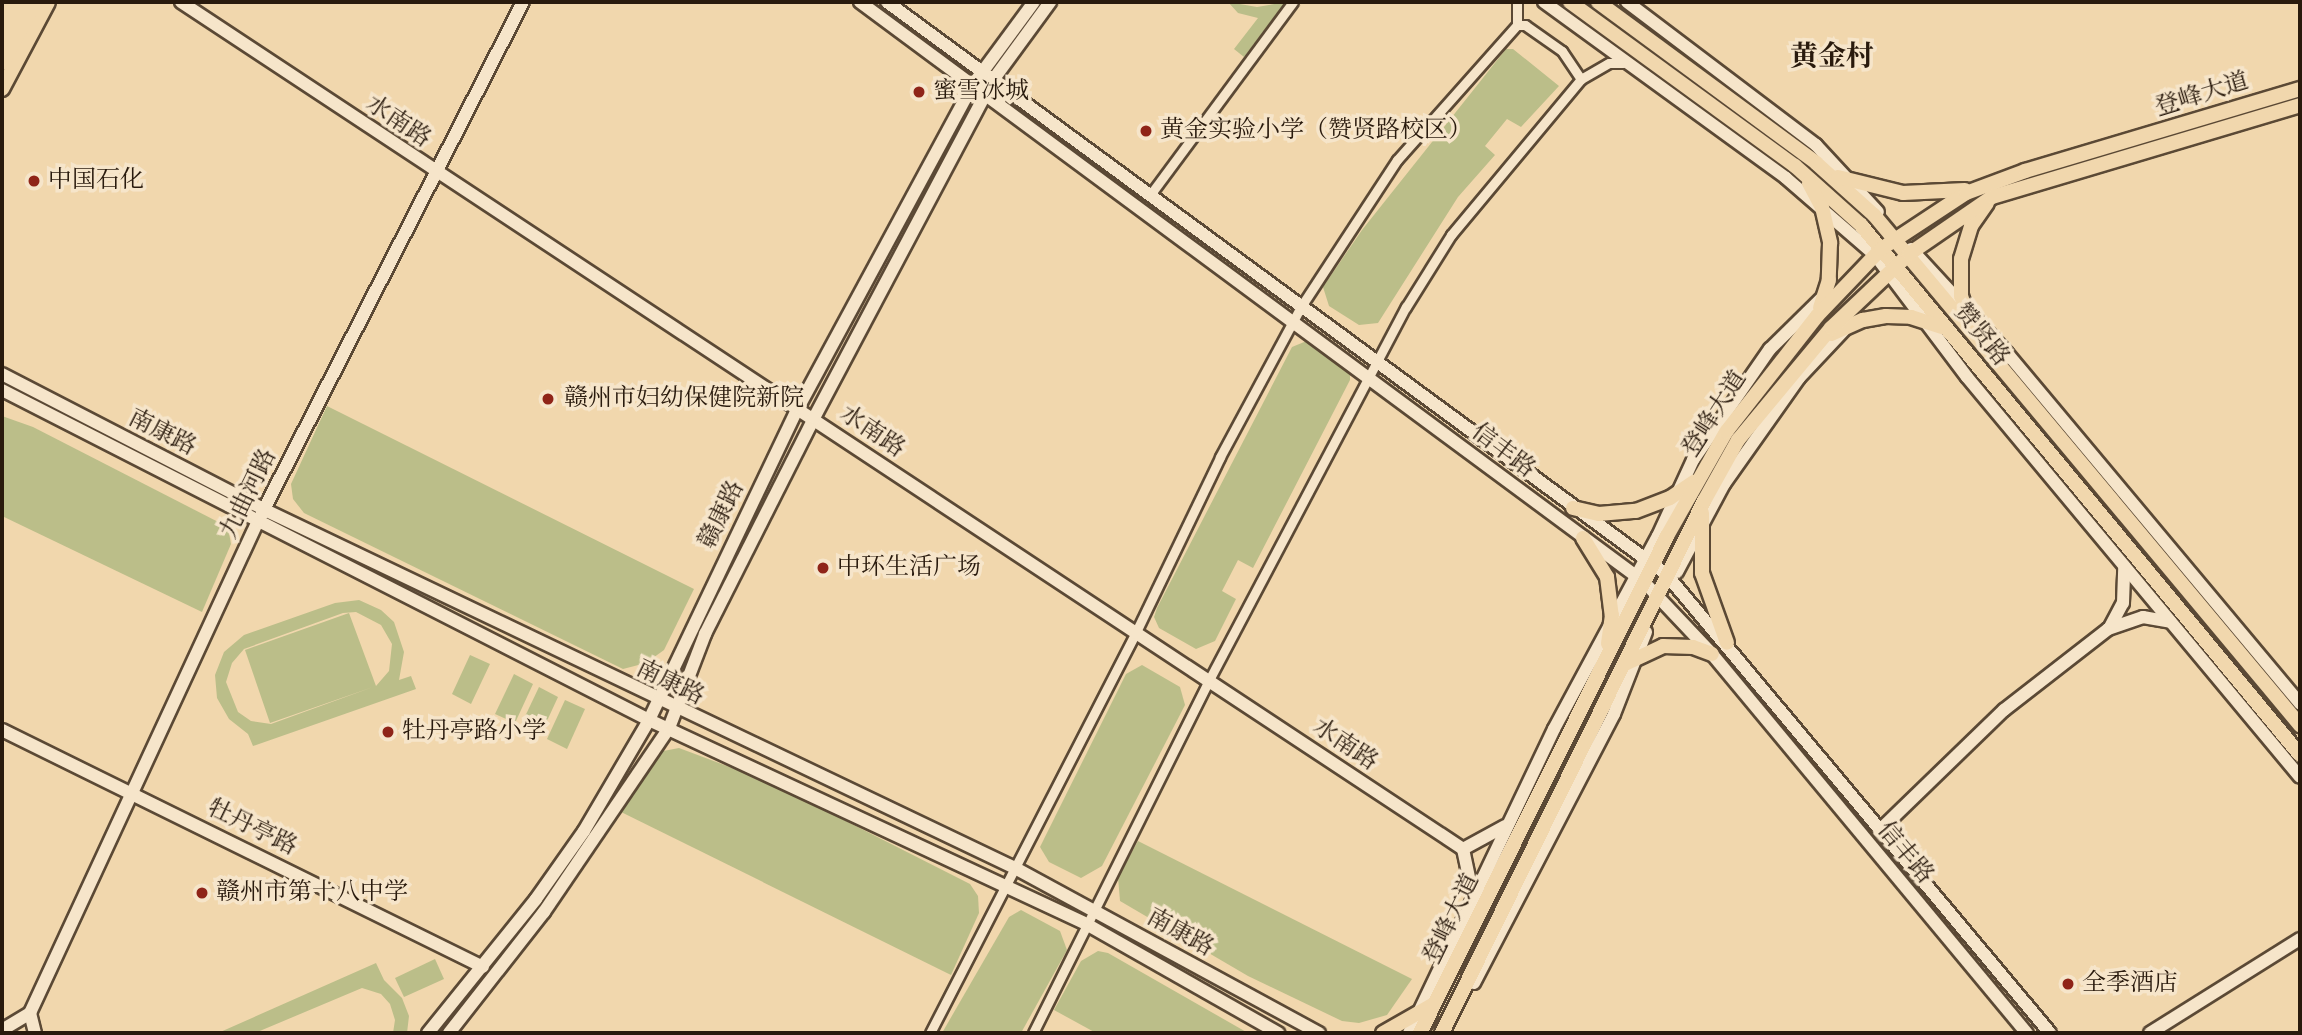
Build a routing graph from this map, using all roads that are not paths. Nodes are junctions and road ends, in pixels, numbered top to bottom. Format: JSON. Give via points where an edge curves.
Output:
{"nodes":[{"id":1,"x":5,"y":2,"type":"edge"},
{"id":2,"x":19,"y":2,"type":"edge"},
{"id":3,"x":34,"y":2,"type":"edge"},
{"id":4,"x":48,"y":2,"type":"edge"},
{"id":5,"x":181,"y":2,"type":"edge"},
{"id":6,"x":523,"y":2,"type":"edge"},
{"id":7,"x":860,"y":2,"type":"edge"},
{"id":8,"x":887,"y":2,"type":"edge"},
{"id":9,"x":1034,"y":2,"type":"edge"},
{"id":10,"x":1050,"y":2,"type":"edge"},
{"id":11,"x":1293,"y":2,"type":"edge"},
{"id":12,"x":1517,"y":2,"type":"edge"},
{"id":13,"x":1544,"y":2,"type":"edge"},
{"id":14,"x":1570,"y":2,"type":"edge"},
{"id":15,"x":1598,"y":2,"type":"edge"},
{"id":16,"x":1627,"y":2,"type":"edge"},
{"id":17,"x":2,"y":8,"type":"edge"},
{"id":18,"x":1517,"y":25,"type":"junction"},
{"id":19,"x":2,"y":34,"type":"edge"},
{"id":20,"x":2,"y":62,"type":"edge"},
{"id":21,"x":1623,"y":63,"type":"junction"},
{"id":22,"x":981,"y":71,"type":"junction"},
{"id":23,"x":1581,"y":79,"type":"junction"},
{"id":24,"x":993,"y":80,"type":"junction"},
{"id":25,"x":972,"y":86,"type":"junction"},
{"id":26,"x":2,"y":89,"type":"edge"},
{"id":27,"x":2300,"y":89,"type":"edge"},
{"id":28,"x":985,"y":94,"type":"junction"},
{"id":29,"x":2300,"y":105,"type":"edge"},
{"id":30,"x":1816,"y":163,"type":"junction"},
{"id":31,"x":1795,"y":166,"type":"junction"},
{"id":32,"x":435,"y":172,"type":"junction"},
{"id":33,"x":1852,"y":182,"type":"junction"},
{"id":34,"x":1988,"y":191,"type":"junction"},
{"id":35,"x":1150,"y":195,"type":"junction"},
{"id":36,"x":1821,"y":205,"type":"junction"},
{"id":37,"x":1897,"y":236,"type":"junction"},
{"id":38,"x":1878,"y":252,"type":"junction"},
{"id":39,"x":1911,"y":253,"type":"junction"},
{"id":40,"x":1892,"y":268,"type":"junction"},
{"id":41,"x":1825,"y":295,"type":"junction"},
{"id":42,"x":1302,"y":305,"type":"junction"},
{"id":43,"x":1965,"y":309,"type":"junction"},
{"id":44,"x":1816,"y":316,"type":"junction"},
{"id":45,"x":1295,"y":320,"type":"junction"},
{"id":46,"x":1927,"y":321,"type":"junction"},
{"id":47,"x":1849,"y":324,"type":"junction"},
{"id":48,"x":1946,"y":329,"type":"junction"},
{"id":49,"x":1981,"y":341,"type":"junction"},
{"id":50,"x":1813,"y":347,"type":"junction"},
{"id":51,"x":1376,"y":363,"type":"junction"},
{"id":52,"x":2,"y":374,"type":"edge"},
{"id":53,"x":1369,"y":376,"type":"junction"},
{"id":54,"x":2,"y":390,"type":"edge"},
{"id":55,"x":798,"y":408,"type":"junction"},
{"id":56,"x":814,"y":418,"type":"junction"},
{"id":57,"x":1701,"y":477,"type":"junction"},
{"id":58,"x":1677,"y":494,"type":"junction"},
{"id":59,"x":1704,"y":501,"type":"junction"},
{"id":60,"x":1573,"y":508,"type":"junction"},
{"id":61,"x":261,"y":515,"type":"junction"},
{"id":62,"x":1700,"y":528,"type":"junction"},
{"id":63,"x":1583,"y":538,"type":"junction"},
{"id":64,"x":1650,"y":562,"type":"junction"},
{"id":65,"x":2124,"y":565,"type":"junction"},
{"id":66,"x":1669,"y":577,"type":"junction"},
{"id":67,"x":1640,"y":579,"type":"junction"},
{"id":68,"x":1659,"y":597,"type":"junction"},
{"id":69,"x":1612,"y":620,"type":"junction"},
{"id":70,"x":2171,"y":622,"type":"junction"},
{"id":71,"x":2108,"y":629,"type":"junction"},
{"id":72,"x":1135,"y":634,"type":"junction"},
{"id":73,"x":1727,"y":643,"type":"junction"},
{"id":74,"x":1712,"y":654,"type":"junction"},
{"id":75,"x":1637,"y":655,"type":"junction"},
{"id":76,"x":1607,"y":656,"type":"junction"},
{"id":77,"x":1621,"y":667,"type":"junction"},
{"id":78,"x":1209,"y":680,"type":"junction"},
{"id":79,"x":656,"y":699,"type":"junction"},
{"id":80,"x":2300,"y":704,"type":"edge"},
{"id":81,"x":675,"y":709,"type":"junction"},
{"id":82,"x":649,"y":720,"type":"junction"},
{"id":83,"x":2300,"y":725,"type":"edge"},
{"id":84,"x":669,"y":728,"type":"junction"},
{"id":85,"x":2,"y":730,"type":"edge"},
{"id":86,"x":2300,"y":755,"type":"edge"},
{"id":87,"x":2300,"y":777,"type":"edge"},
{"id":88,"x":132,"y":793,"type":"junction"},
{"id":89,"x":1507,"y":824,"type":"junction"},
{"id":90,"x":1879,"y":831,"type":"junction"},
{"id":91,"x":1463,"y":849,"type":"junction"},
{"id":92,"x":1015,"y":868,"type":"junction"},
{"id":93,"x":1006,"y":886,"type":"junction"},
{"id":94,"x":1474,"y":896,"type":"junction"},
{"id":95,"x":1094,"y":910,"type":"junction"},
{"id":96,"x":1088,"y":925,"type":"junction"},
{"id":97,"x":2300,"y":939,"type":"edge"},
{"id":98,"x":483,"y":967,"type":"junction"},
{"id":99,"x":1440,"y":996,"type":"junction"},
{"id":100,"x":30,"y":1013,"type":"junction"},
{"id":101,"x":1416,"y":1018,"type":"junction"},
{"id":102,"x":2,"y":1030,"type":"edge"},
{"id":103,"x":1446,"y":1031,"type":"edge"},
{"id":104,"x":35,"y":1033,"type":"edge"},
{"id":105,"x":428,"y":1033,"type":"edge"},
{"id":106,"x":449,"y":1033,"type":"edge"},
{"id":107,"x":930,"y":1033,"type":"edge"},
{"id":108,"x":1033,"y":1033,"type":"edge"},
{"id":109,"x":1278,"y":1033,"type":"edge"},
{"id":110,"x":1318,"y":1033,"type":"edge"},
{"id":111,"x":1383,"y":1033,"type":"edge"},
{"id":112,"x":1409,"y":1033,"type":"edge"},
{"id":113,"x":1420,"y":1033,"type":"edge"},
{"id":114,"x":2027,"y":1033,"type":"edge"},
{"id":115,"x":2050,"y":1033,"type":"edge"},
{"id":116,"x":2150,"y":1033,"type":"edge"}],
"edges":[{"from":1,"to":17,"type":"main road"},
{"from":2,"to":19,"type":"highway"},
{"from":3,"to":20,"type":"highway"},
{"from":4,"to":26,"type":"main road"},
{"from":5,"to":32,"type":"main road","name":"水南路"},
{"from":6,"to":32,"type":"main road","name":"九曲河路"},
{"from":7,"to":25,"type":"main road","name":"信丰路"},
{"from":8,"to":22,"type":"main road","name":"信丰路"},
{"from":9,"to":22,"type":"main road","name":"赣康路"},
{"from":10,"to":24,"type":"main road","name":"赣康路"},
{"from":11,"to":35,"type":"street"},
{"from":12,"to":18,"type":"street"},
{"from":13,"to":21,"type":"main road"},
{"from":14,"to":31,"type":"main road","name":"赞贤路"},
{"from":15,"to":30,"type":"main road","name":"赞贤路"},
{"from":16,"to":33,"type":"main road","via":[[1816,145]]},
{"from":18,"to":23,"type":"street","via":[[1562,51]]},
{"from":18,"to":42,"type":"street","via":[[1397,160]]},
{"from":21,"to":23,"type":"street","via":[[1609,63]]},
{"from":21,"to":36,"type":"main road"},
{"from":22,"to":24,"type":"main road","name":"信丰路"},
{"from":22,"to":25,"type":"main road","name":"赣康路"},
{"from":23,"to":51,"type":"street","via":[[1451,234]]},
{"from":24,"to":28,"type":"main road","name":"赣康路"},
{"from":24,"to":35,"type":"main road","name":"信丰路"},
{"from":25,"to":28,"type":"main road","name":"信丰路"},
{"from":25,"to":55,"type":"main road","name":"赣康路"},
{"from":27,"to":34,"type":"main road","name":"登峰大道"},
{"from":28,"to":45,"type":"main road","name":"信丰路"},
{"from":28,"to":56,"type":"main road","name":"赣康路"},
{"from":29,"to":34,"type":"main road","name":"登峰大道"},
{"from":30,"to":33,"type":"main road"},
{"from":30,"to":37,"type":"main road","name":"赞贤路"},
{"from":31,"to":36,"type":"main road"},
{"from":31,"to":38,"type":"main road","name":"赞贤路"},
{"from":32,"to":55,"type":"main road","name":"水南路"},
{"from":32,"to":61,"type":"main road","name":"九曲河路"},
{"from":33,"to":34,"type":"main road","via":[[1920,194]]},
{"from":33,"to":37,"type":"main road"},
{"from":34,"to":37,"type":"main road","name":"登峰大道"},
{"from":34,"to":39,"type":"main road","name":"登峰大道"},
{"from":34,"to":43,"type":"main road","via":[[1963,248],[1960,284]]},
{"from":35,"to":42,"type":"main road","name":"信丰路"},
{"from":36,"to":38,"type":"main road"},
{"from":36,"to":41,"type":"main road","via":[[1831,256]]},
{"from":37,"to":38,"type":"main road","name":"登峰大道"},
{"from":37,"to":39,"type":"main road","name":"赞贤路"},
{"from":38,"to":40,"type":"main road","name":"赞贤路"},
{"from":38,"to":44,"type":"main road","name":"登峰大道"},
{"from":39,"to":40,"type":"main road","name":"登峰大道"},
{"from":39,"to":43,"type":"main road"},
{"from":39,"to":49,"type":"main road","name":"赞贤路"},
{"from":40,"to":46,"type":"main road"},
{"from":40,"to":48,"type":"main road","name":"赞贤路"},
{"from":40,"to":50,"type":"main road","name":"登峰大道"},
{"from":41,"to":44,"type":"main road"},
{"from":41,"to":58,"type":"main road","via":[[1770,349],[1693,460]]},
{"from":42,"to":45,"type":"street"},
{"from":42,"to":51,"type":"main road","name":"信丰路"},
{"from":43,"to":49,"type":"main road"},
{"from":43,"to":80,"type":"main road"},
{"from":44,"to":57,"type":"main road","name":"登峰大道","via":[[1726,432]]},
{"from":45,"to":53,"type":"main road","name":"信丰路"},
{"from":45,"to":72,"type":"street","via":[[1220,457]]},
{"from":46,"to":47,"type":"main road","via":[[1886,316]]},
{"from":46,"to":48,"type":"main road"},
{"from":46,"to":65,"type":"main road","via":[[1967,377]]},
{"from":47,"to":50,"type":"main road"},
{"from":47,"to":62,"type":"main road","via":[[1798,379],[1724,485]]},
{"from":48,"to":86,"type":"main road","name":"赞贤路"},
{"from":49,"to":83,"type":"main road","name":"赞贤路"},
{"from":50,"to":59,"type":"main road","name":"登峰大道","via":[[1738,440]]},
{"from":51,"to":53,"type":"street"},
{"from":51,"to":60,"type":"main road","name":"信丰路"},
{"from":52,"to":61,"type":"main road","name":"南康路"},
{"from":53,"to":63,"type":"main road","name":"信丰路"},
{"from":53,"to":78,"type":"street"},
{"from":54,"to":61,"type":"main road","name":"南康路"},
{"from":55,"to":56,"type":"main road","name":"水南路"},
{"from":55,"to":79,"type":"main road","name":"赣康路"},
{"from":56,"to":72,"type":"main road","name":"水南路"},
{"from":56,"to":81,"type":"main road","name":"赣康路","via":[[705,634]]},
{"from":57,"to":58,"type":"main road"},
{"from":57,"to":64,"type":"main road","name":"登峰大道"},
{"from":58,"to":60,"type":"main road","via":[[1624,513]]},
{"from":58,"to":64,"type":"main road"},
{"from":59,"to":62,"type":"main road"},
{"from":59,"to":66,"type":"main road","name":"登峰大道"},
{"from":60,"to":64,"type":"main road","name":"信丰路"},
{"from":61,"to":79,"type":"main road","name":"南康路"},
{"from":61,"to":82,"type":"main road","name":"南康路"},
{"from":61,"to":88,"type":"main road","name":"九曲河路"},
{"from":62,"to":66,"type":"main road"},
{"from":62,"to":73,"type":"main road","via":[[1705,587]]},
{"from":63,"to":67,"type":"main road","name":"信丰路"},
{"from":63,"to":69,"type":"main road","via":[[1607,576]]},
{"from":64,"to":66,"type":"main road","name":"信丰路"},
{"from":64,"to":67,"type":"main road","name":"登峰大道"},
{"from":65,"to":70,"type":"main road"},
{"from":65,"to":71,"type":"main road","via":[[2123,603]]},
{"from":66,"to":68,"type":"main road","name":"登峰大道"},
{"from":66,"to":73,"type":"main road","name":"信丰路"},
{"from":67,"to":68,"type":"main road","name":"信丰路"},
{"from":67,"to":69,"type":"main road"},
{"from":67,"to":76,"type":"main road","name":"登峰大道"},
{"from":68,"to":74,"type":"main road","name":"信丰路"},
{"from":68,"to":75,"type":"main road"},
{"from":68,"to":77,"type":"main road","name":"登峰大道"},
{"from":69,"to":76,"type":"main road"},
{"from":69,"to":89,"type":"main road"},
{"from":70,"to":71,"type":"main road","via":[[2134,618]]},
{"from":70,"to":87,"type":"main road"},
{"from":71,"to":90,"type":"main road","via":[[2004,710]]},
{"from":72,"to":78,"type":"main road","name":"水南路"},
{"from":72,"to":92,"type":"street"},
{"from":73,"to":90,"type":"main road","name":"信丰路"},
{"from":74,"to":75,"type":"main road","via":[[1673,645]]},
{"from":74,"to":114,"type":"main road","name":"信丰路"},
{"from":75,"to":77,"type":"main road"},
{"from":75,"to":103,"type":"main road","via":[[1614,714]]},
{"from":76,"to":99,"type":"main road","name":"登峰大道"},
{"from":77,"to":103,"type":"main road","name":"登峰大道"},
{"from":78,"to":91,"type":"main road","name":"水南路"},
{"from":78,"to":95,"type":"street"},
{"from":79,"to":81,"type":"main road","name":"南康路"},
{"from":79,"to":82,"type":"main road","name":"赣康路"},
{"from":81,"to":84,"type":"main road","name":"赣康路"},
{"from":81,"to":92,"type":"main road","name":"南康路"},
{"from":82,"to":84,"type":"main road","name":"南康路"},
{"from":82,"to":98,"type":"main road","name":"赣康路","via":[[584,831]]},
{"from":84,"to":93,"type":"main road","name":"南康路"},
{"from":84,"to":106,"type":"main road","name":"赣康路","via":[[544,912]]},
{"from":85,"to":88,"type":"main road","name":"牡丹亭路"},
{"from":88,"to":98,"type":"main road","name":"牡丹亭路"},
{"from":88,"to":100,"type":"main road","name":"九曲河路"},
{"from":89,"to":91,"type":"main road"},
{"from":89,"to":94,"type":"main road"},
{"from":90,"to":115,"type":"main road","name":"信丰路"},
{"from":91,"to":94,"type":"main road"},
{"from":92,"to":93,"type":"street"},
{"from":92,"to":95,"type":"main road","name":"南康路"},
{"from":93,"to":96,"type":"main road","name":"南康路"},
{"from":93,"to":107,"type":"street"},
{"from":94,"to":101,"type":"main road"},
{"from":95,"to":96,"type":"street"},
{"from":95,"to":110,"type":"main road","name":"南康路"},
{"from":96,"to":108,"type":"street"},
{"from":96,"to":109,"type":"main road","name":"南康路"},
{"from":97,"to":116,"type":"main road"},
{"from":98,"to":105,"type":"main road","name":"赣康路"},
{"from":99,"to":101,"type":"main road"},
{"from":99,"to":113,"type":"main road","name":"登峰大道"},
{"from":100,"to":102,"type":"main road"},
{"from":100,"to":104,"type":"main road"},
{"from":101,"to":111,"type":"main road"},
{"from":101,"to":112,"type":"main road"}]}
